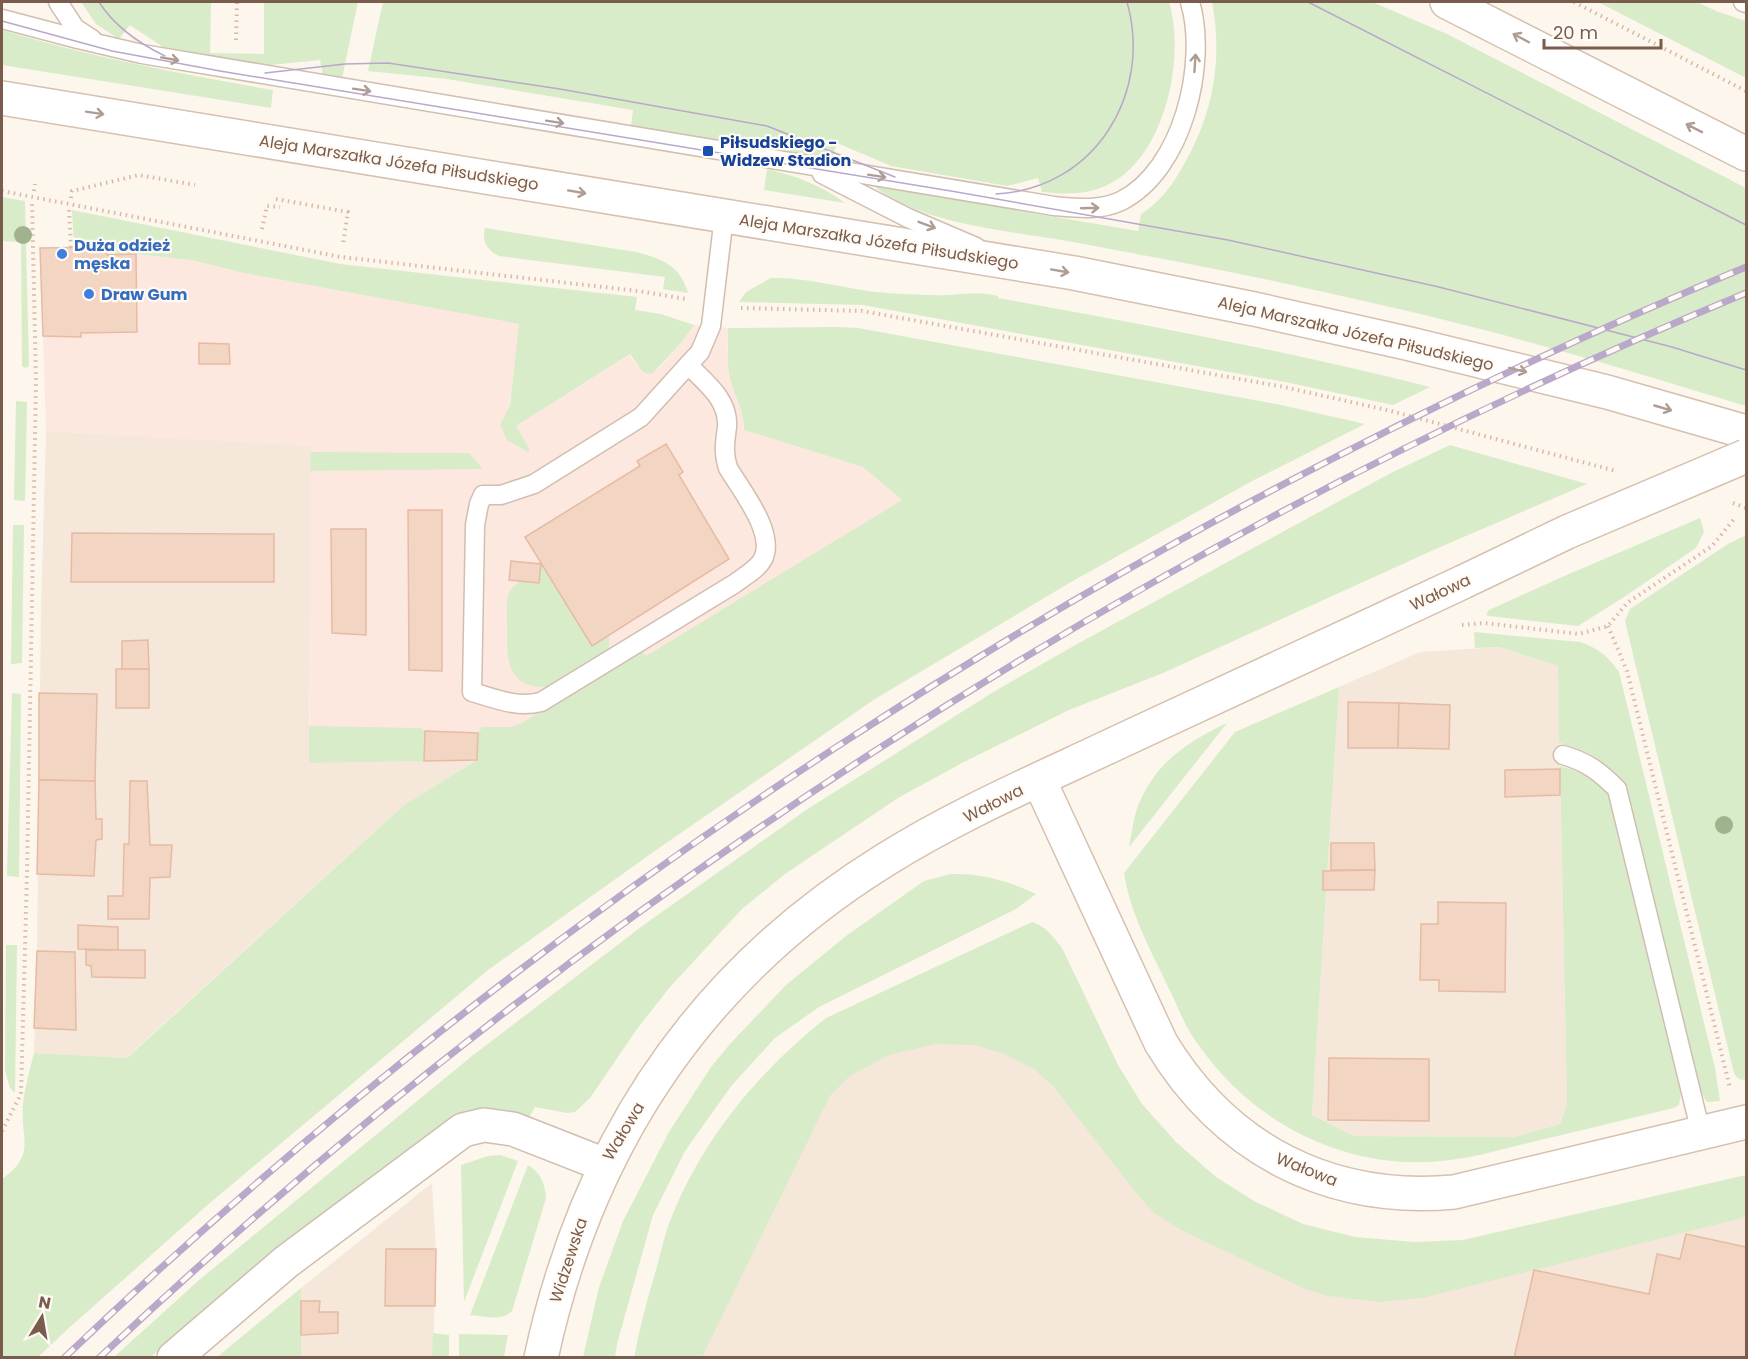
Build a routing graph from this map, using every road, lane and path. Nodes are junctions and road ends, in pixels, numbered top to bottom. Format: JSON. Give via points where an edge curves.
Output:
{"nodes":[{"id":1,"x":58,"y":2,"type":"edge"},
{"id":2,"x":237,"y":2,"type":"edge"},
{"id":3,"x":1190,"y":2,"type":"edge"},
{"id":4,"x":1446,"y":2,"type":"edge"},
{"id":5,"x":1574,"y":2,"type":"edge"},
{"id":6,"x":2,"y":19,"type":"edge"},
{"id":7,"x":236,"y":43,"type":"dead end"},
{"id":8,"x":113,"y":48,"type":"junction"},
{"id":9,"x":1746,"y":91,"type":"edge"},
{"id":10,"x":2,"y":98,"type":"edge"},
{"id":11,"x":1746,"y":154,"type":"edge"},
{"id":12,"x":777,"y":160,"type":"junction"},
{"id":13,"x":35,"y":184,"type":"dead end"},
{"id":14,"x":195,"y":185,"type":"dead end"},
{"id":15,"x":2,"y":191,"type":"edge"},
{"id":16,"x":34,"y":191,"type":"dead end"},
{"id":17,"x":71,"y":198,"type":"dead end"},
{"id":18,"x":276,"y":199,"type":"dead end"},
{"id":19,"x":33,"y":203,"type":"dead end"},
{"id":20,"x":280,"y":207,"type":"dead end"},
{"id":21,"x":69,"y":210,"type":"dead end"},
{"id":22,"x":724,"y":216,"type":"junction"},
{"id":23,"x":262,"y":229,"type":"dead end"},
{"id":24,"x":343,"y":244,"type":"dead end"},
{"id":25,"x":71,"y":248,"type":"dead end"},
{"id":26,"x":1003,"y":261,"type":"junction"},
{"id":27,"x":693,"y":300,"type":"dead end"},
{"id":28,"x":733,"y":307,"type":"dead end"},
{"id":29,"x":688,"y":365,"type":"junction"},
{"id":30,"x":1746,"y":432,"type":"edge"},
{"id":31,"x":1746,"y":456,"type":"edge"},
{"id":32,"x":1619,"y":472,"type":"dead end"},
{"id":33,"x":1723,"y":500,"type":"dead end"},
{"id":34,"x":1746,"y":508,"type":"edge"},
{"id":35,"x":1736,"y":518,"type":"dead end"},
{"id":36,"x":1456,"y":625,"type":"dead end"},
{"id":37,"x":1608,"y":626,"type":"junction"},
{"id":38,"x":1563,"y":755,"type":"dead end"},
{"id":39,"x":1039,"y":780,"type":"junction"},
{"id":40,"x":1743,"y":1123,"type":"edge"},
{"id":41,"x":2,"y":1131,"type":"edge"},
{"id":42,"x":1701,"y":1133,"type":"junction"},
{"id":43,"x":605,"y":1165,"type":"junction"},
{"id":44,"x":174,"y":1358,"type":"edge"},
{"id":45,"x":541,"y":1358,"type":"edge"}],
"edges":[{"from":1,"to":8,"type":"lane","via":[[75,28]]},
{"from":2,"to":7,"type":"path"},
{"from":12,"to":3,"type":"lane","one_way":true,"via":[[1054,206],[1103,207],[1121,201],[1154,173],[1188,108],[1196,60]]},
{"from":11,"to":4,"type":"street","one_way":true},
{"from":5,"to":9,"type":"path"},
{"from":6,"to":8,"type":"lane"},
{"from":8,"to":12,"type":"lane","one_way":true},
{"from":10,"to":22,"type":"street","name":"Aleja Marszałka Józefa Piłsudskiego","one_way":true},
{"from":12,"to":26,"type":"lane","one_way":true,"via":[[830,177]]},
{"from":13,"to":16,"type":"path"},
{"from":14,"to":17,"type":"path","via":[[139,175],[72,191]]},
{"from":15,"to":27,"type":"path","via":[[341,257]]},
{"from":18,"to":24,"type":"path","via":[[348,212]]},
{"from":19,"to":41,"type":"path","via":[[36,381],[21,1094]]},
{"from":20,"to":23,"type":"path","via":[[267,206]]},
{"from":21,"to":25,"type":"path"},
{"from":22,"to":26,"type":"street","name":"Aleja Marszałka Józefa Piłsudskiego"},
{"from":22,"to":29,"type":"lane","via":[[711,327],[700,352]]},
{"from":26,"to":30,"type":"street","name":"Aleja Marszałka Józefa Piłsudskiego","one_way":true,"via":[[1254,309],[1406,343],[1607,392]]},
{"from":28,"to":32,"type":"path","via":[[862,311],[1284,387]]},
{"from":29,"to":29,"type":"lane","via":[[641,417],[534,484],[501,495],[483,495],[475,525],[472,692],[517,705],[541,702],[734,584],[763,559],[764,530],[725,458],[724,406]]},
{"from":31,"to":39,"type":"street","name":"Wałowa","bridge":true,"via":[[1567,532]]},
{"from":33,"to":34,"type":"path"},
{"from":35,"to":37,"type":"path","via":[[1712,546],[1627,603]]},
{"from":36,"to":37,"type":"path","via":[[1484,623],[1579,634]]},
{"from":37,"to":40,"type":"path","via":[[1627,671]]},
{"from":38,"to":42,"type":"lane","via":[[1582,760],[1617,789]]},
{"from":39,"to":42,"type":"street","name":"Wałowa","via":[[1176,1068],[1232,1128],[1283,1162],[1348,1186],[1428,1194],[1454,1192]]},
{"from":39,"to":43,"type":"street","name":"Wałowa","via":[[887,859],[768,947],[712,1004],[668,1060]]},
{"from":40,"to":42,"type":"street","name":"Wałowa"},
{"from":43,"to":44,"type":"street","name":"Wałowa","via":[[513,1129],[484,1125],[463,1130],[286,1262]]},
{"from":43,"to":45,"type":"street","name":"Widzewska","via":[[569,1250]]}]}
